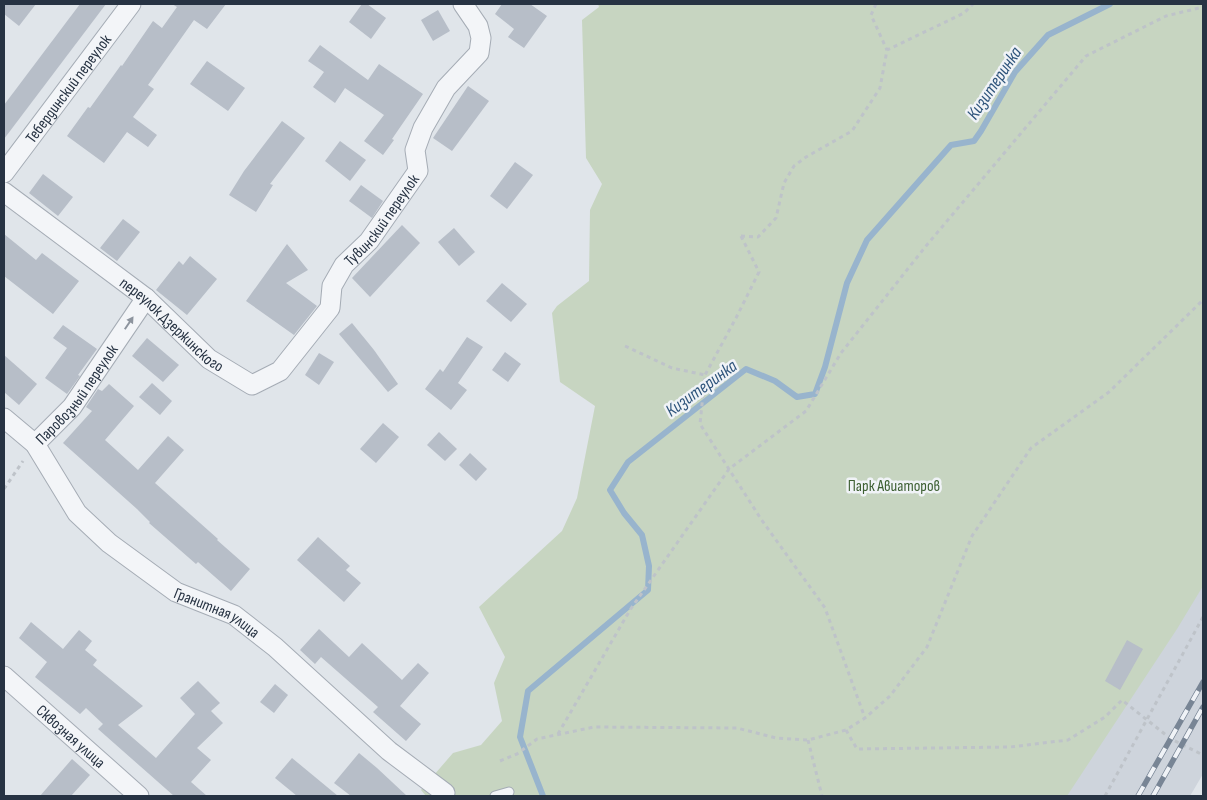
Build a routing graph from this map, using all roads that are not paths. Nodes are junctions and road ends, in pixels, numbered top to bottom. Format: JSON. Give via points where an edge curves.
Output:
{"nodes":[{"id":1,"x":131,"y":4,"type":"edge"},
{"id":2,"x":463,"y":4,"type":"edge"},
{"id":3,"x":4,"y":173,"type":"edge"},
{"id":4,"x":4,"y":192,"type":"edge"},
{"id":5,"x":146,"y":298,"type":"junction"},
{"id":6,"x":330,"y":308,"type":"joint"},
{"id":7,"x":4,"y":418,"type":"edge"},
{"id":8,"x":35,"y":444,"type":"junction"},
{"id":9,"x":4,"y":676,"type":"edge"},
{"id":10,"x":509,"y":792,"type":"dead end"},
{"id":11,"x":450,"y":795,"type":"edge"},
{"id":12,"x":139,"y":796,"type":"edge"},
{"id":13,"x":495,"y":796,"type":"edge"}],
"edges":[{"from":1,"to":3,"type":"street","name":"Тебердинский переулок"},
{"from":2,"to":6,"type":"street","name":"Тувинский переулок","via":[[482,38],[479,53],[446,88],[423,128],[415,150],[418,171],[369,241],[344,265],[332,286]]},
{"from":4,"to":5,"type":"street","name":"переулок Дзержинского"},
{"from":5,"to":6,"type":"street","name":"переулок Дзержинского","via":[[210,359],[252,385],[280,371]]},
{"from":8,"to":5,"type":"street","name":"Паровозный переулок","one_way":true,"via":[[72,407]]},
{"from":7,"to":8,"type":"street","name":"Гранитная улица"},
{"from":8,"to":11,"type":"street","name":"Гранитная улица","via":[[77,513],[108,543],[176,592],[234,615],[276,647],[389,751]]},
{"from":9,"to":12,"type":"street","name":"Сквозная улица"},
{"from":10,"to":13,"type":"lane"}]}
